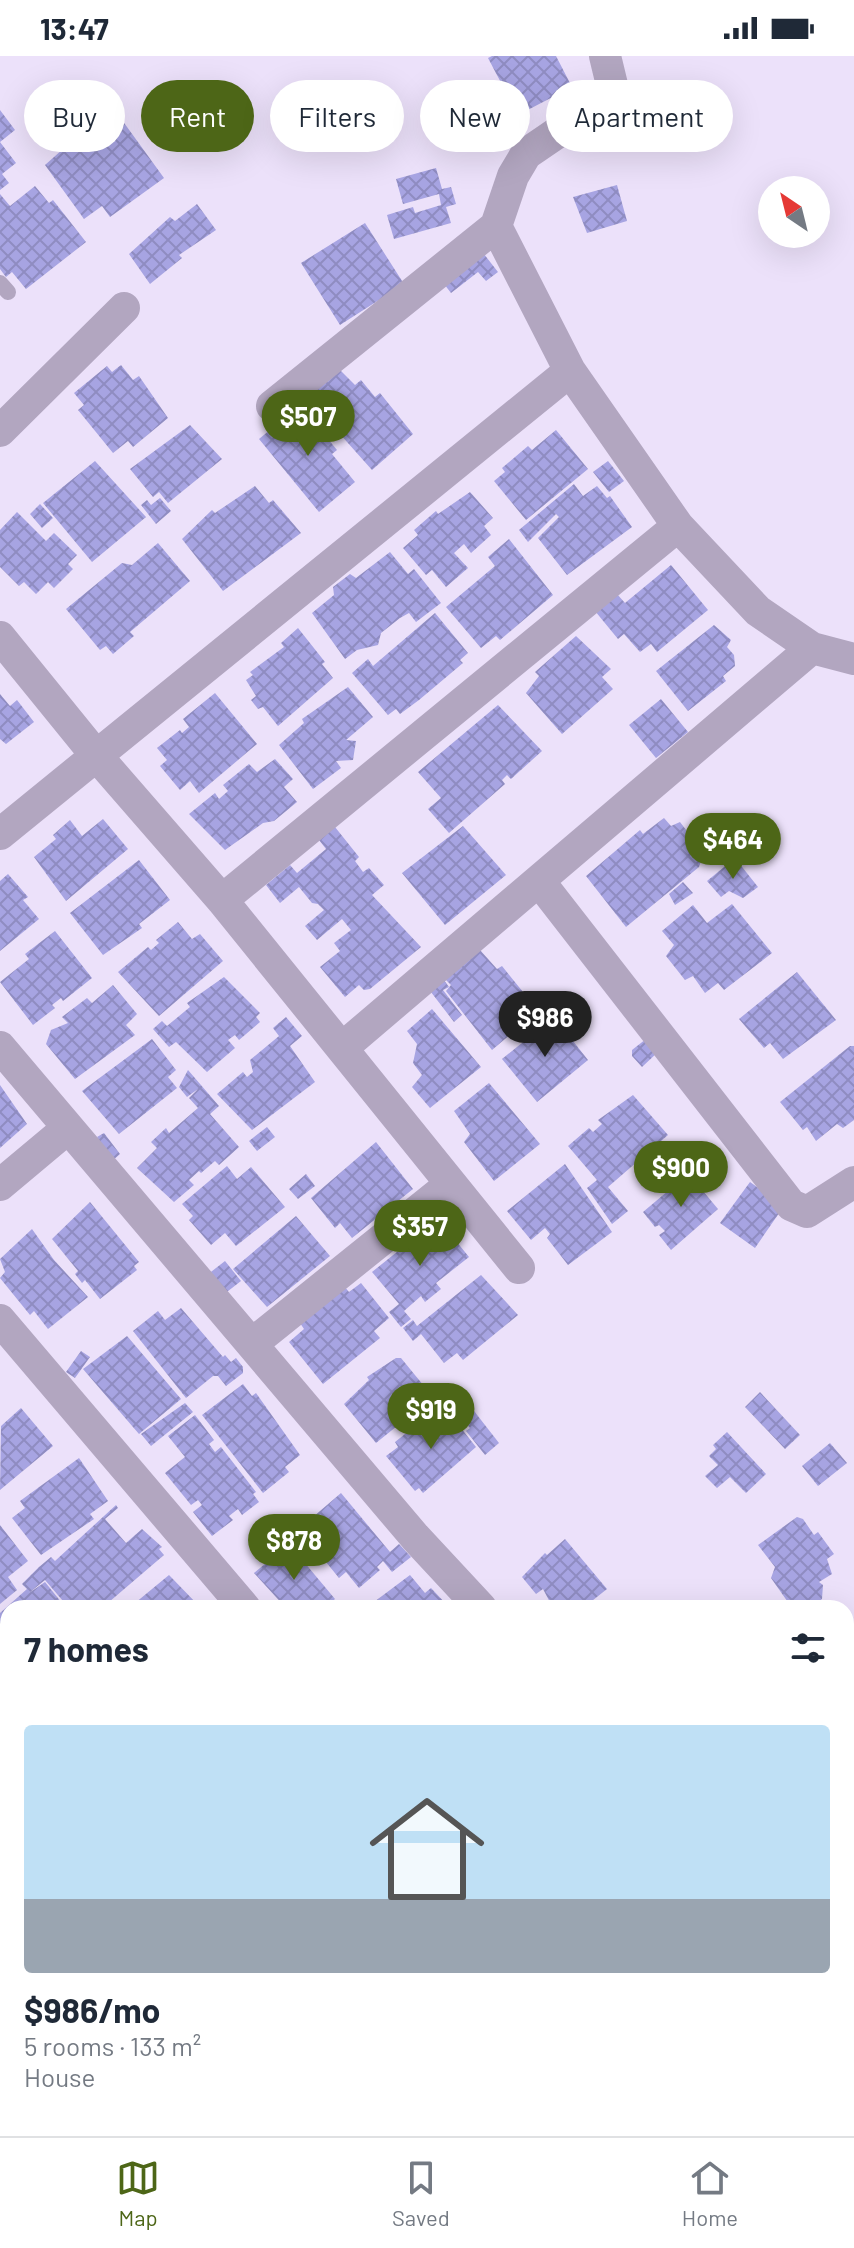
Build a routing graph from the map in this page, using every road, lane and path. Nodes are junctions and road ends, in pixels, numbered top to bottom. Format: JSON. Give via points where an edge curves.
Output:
{"nodes":[{"id":1,"x":605,"y":56,"type":"edge"},
{"id":2,"x":496,"y":226,"type":"junction"},
{"id":3,"x":124,"y":308,"type":"dead end"},
{"id":4,"x":570,"y":371,"type":"junction"},
{"id":5,"x":272,"y":406,"type":"dead end"},
{"id":6,"x":0,"y":431,"type":"edge"},
{"id":7,"x":678,"y":526,"type":"junction"},
{"id":8,"x":0,"y":637,"type":"edge"},
{"id":9,"x":812,"y":648,"type":"junction"},
{"id":10,"x":854,"y":659,"type":"edge"},
{"id":11,"x":95,"y":754,"type":"junction"},
{"id":12,"x":0,"y":834,"type":"edge"},
{"id":13,"x":539,"y":881,"type":"junction"},
{"id":14,"x":222,"y":900,"type":"junction"},
{"id":15,"x":0,"y":1047,"type":"edge"},
{"id":16,"x":342,"y":1048,"type":"junction"},
{"id":17,"x":68,"y":1128,"type":"junction"},
{"id":18,"x":854,"y":1182,"type":"edge"},
{"id":19,"x":451,"y":1184,"type":"junction"},
{"id":20,"x":0,"y":1185,"type":"edge"},
{"id":21,"x":519,"y":1268,"type":"dead end"},
{"id":22,"x":0,"y":1320,"type":"edge"},
{"id":23,"x":253,"y":1343,"type":"junction"},
{"id":24,"x":238,"y":1600,"type":"edge"},
{"id":25,"x":474,"y":1600,"type":"edge"}],
"edges":[{"from":1,"to":2,"type":"street","via":[[612,85],[608,98],[526,154]]},
{"from":2,"to":4,"type":"street"},
{"from":2,"to":5,"type":"street"},
{"from":3,"to":6,"type":"street"},
{"from":4,"to":7,"type":"street"},
{"from":4,"to":11,"type":"street"},
{"from":7,"to":9,"type":"street","via":[[758,611]]},
{"from":7,"to":14,"type":"street"},
{"from":8,"to":11,"type":"street"},
{"from":9,"to":10,"type":"street"},
{"from":9,"to":13,"type":"street"},
{"from":11,"to":12,"type":"street"},
{"from":11,"to":14,"type":"street"},
{"from":13,"to":16,"type":"street"},
{"from":13,"to":18,"type":"street","via":[[791,1205],[807,1212]]},
{"from":14,"to":16,"type":"street"},
{"from":15,"to":17,"type":"street"},
{"from":16,"to":19,"type":"street"},
{"from":17,"to":20,"type":"street"},
{"from":17,"to":23,"type":"street"},
{"from":19,"to":21,"type":"street"},
{"from":19,"to":23,"type":"street"},
{"from":22,"to":24,"type":"street"},
{"from":23,"to":25,"type":"street"}]}
